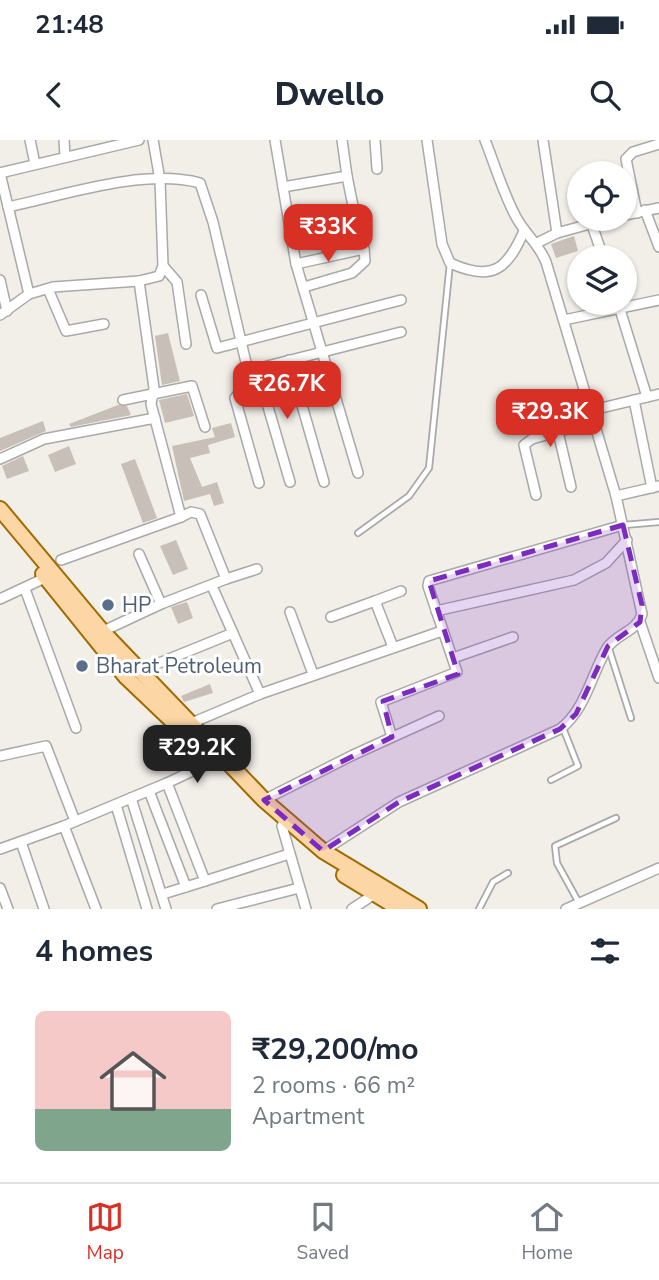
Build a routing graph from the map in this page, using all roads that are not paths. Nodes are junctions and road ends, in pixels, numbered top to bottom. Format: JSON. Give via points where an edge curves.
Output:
{"nodes":[{"id":1,"x":30,"y":140,"type":"edge"},
{"id":2,"x":64,"y":140,"type":"edge"},
{"id":3,"x":139,"y":140,"type":"edge"},
{"id":4,"x":153,"y":140,"type":"edge"},
{"id":5,"x":275,"y":140,"type":"edge"},
{"id":6,"x":342,"y":140,"type":"edge"},
{"id":7,"x":375,"y":140,"type":"edge"},
{"id":8,"x":427,"y":140,"type":"edge"},
{"id":9,"x":485,"y":140,"type":"edge"},
{"id":10,"x":543,"y":140,"type":"edge"},
{"id":11,"x":659,"y":145,"type":"edge"},
{"id":12,"x":65,"y":156,"type":"junction"},
{"id":13,"x":35,"y":164,"type":"junction"},
{"id":14,"x":377,"y":169,"type":"dead end"},
{"id":15,"x":0,"y":173,"type":"edge"},
{"id":16,"x":346,"y":176,"type":"junction"},
{"id":17,"x":160,"y":180,"type":"junction"},
{"id":18,"x":283,"y":187,"type":"junction"},
{"id":19,"x":8,"y":207,"type":"junction"},
{"id":20,"x":659,"y":208,"type":"edge"},
{"id":21,"x":641,"y":212,"type":"junction"},
{"id":22,"x":637,"y":213,"type":"edge"},
{"id":23,"x":355,"y":216,"type":"junction"},
{"id":24,"x":291,"y":230,"type":"junction"},
{"id":25,"x":567,"y":230,"type":"edge"},
{"id":26,"x":524,"y":231,"type":"junction"},
{"id":27,"x":557,"y":233,"type":"junction"},
{"id":28,"x":537,"y":243,"type":"junction"},
{"id":29,"x":659,"y":247,"type":"edge"},
{"id":30,"x":364,"y":250,"type":"junction"},
{"id":31,"x":450,"y":263,"type":"junction"},
{"id":32,"x":296,"y":264,"type":"junction"},
{"id":33,"x":163,"y":267,"type":"junction"},
{"id":34,"x":0,"y":280,"type":"edge"},
{"id":35,"x":139,"y":281,"type":"junction"},
{"id":36,"x":304,"y":287,"type":"junction"},
{"id":37,"x":48,"y":289,"type":"junction"},
{"id":38,"x":29,"y":294,"type":"junction"},
{"id":39,"x":201,"y":295,"type":"dead end"},
{"id":40,"x":401,"y":300,"type":"dead end"},
{"id":41,"x":659,"y":300,"type":"edge"},
{"id":42,"x":637,"y":303,"type":"edge"},
{"id":43,"x":3,"y":313,"type":"edge"},
{"id":44,"x":582,"y":315,"type":"edge"},
{"id":45,"x":622,"y":315,"type":"edge"},
{"id":46,"x":564,"y":320,"type":"junction"},
{"id":47,"x":104,"y":324,"type":"dead end"},
{"id":48,"x":316,"y":324,"type":"junction"},
{"id":49,"x":401,"y":332,"type":"dead end"},
{"id":50,"x":241,"y":343,"type":"junction"},
{"id":51,"x":186,"y":344,"type":"dead end"},
{"id":52,"x":323,"y":352,"type":"junction"},
{"id":53,"x":289,"y":360,"type":"junction"},
{"id":54,"x":252,"y":370,"type":"junction"},
{"id":55,"x":659,"y":394,"type":"edge"},
{"id":56,"x":152,"y":395,"type":"junction"},
{"id":57,"x":647,"y":397,"type":"junction"},
{"id":58,"x":123,"y":400,"type":"dead end"},
{"id":59,"x":634,"y":400,"type":"junction"},
{"id":60,"x":593,"y":410,"type":"junction"},
{"id":61,"x":155,"y":418,"type":"junction"},
{"id":62,"x":596,"y":421,"type":"junction"},
{"id":63,"x":205,"y":427,"type":"dead end"},
{"id":64,"x":558,"y":432,"type":"junction"},
{"id":65,"x":0,"y":459,"type":"edge"},
{"id":66,"x":358,"y":473,"type":"dead end"},
{"id":67,"x":289,"y":482,"type":"dead end"},
{"id":68,"x":324,"y":482,"type":"dead end"},
{"id":69,"x":259,"y":483,"type":"dead end"},
{"id":70,"x":570,"y":487,"type":"dead end"},
{"id":71,"x":655,"y":487,"type":"edge"},
{"id":72,"x":536,"y":495,"type":"dead end"},
{"id":73,"x":616,"y":496,"type":"junction"},
{"id":74,"x":0,"y":509,"type":"edge"},
{"id":75,"x":181,"y":517,"type":"junction"},
{"id":76,"x":659,"y":522,"type":"edge"},
{"id":77,"x":0,"y":523,"type":"edge"},
{"id":78,"x":623,"y":525,"type":"junction"},
{"id":79,"x":358,"y":533,"type":"dead end"},
{"id":80,"x":626,"y":540,"type":"junction"},
{"id":81,"x":139,"y":554,"type":"dead end"},
{"id":82,"x":257,"y":569,"type":"dead end"},
{"id":83,"x":54,"y":570,"type":"junction"},
{"id":84,"x":226,"y":579,"type":"junction"},
{"id":85,"x":212,"y":586,"type":"junction"},
{"id":86,"x":26,"y":589,"type":"junction"},
{"id":87,"x":401,"y":592,"type":"dead end"},
{"id":88,"x":0,"y":599,"type":"edge"},
{"id":89,"x":375,"y":601,"type":"junction"},
{"id":90,"x":161,"y":604,"type":"junction"},
{"id":91,"x":436,"y":611,"type":"junction"},
{"id":92,"x":290,"y":612,"type":"dead end"},
{"id":93,"x":331,"y":617,"type":"dead end"},
{"id":94,"x":640,"y":622,"type":"junction"},
{"id":95,"x":442,"y":631,"type":"junction"},
{"id":96,"x":233,"y":633,"type":"junction"},
{"id":97,"x":97,"y":634,"type":"junction"},
{"id":98,"x":513,"y":637,"type":"dead end"},
{"id":99,"x":608,"y":646,"type":"junction"},
{"id":100,"x":393,"y":648,"type":"junction"},
{"id":101,"x":453,"y":658,"type":"junction"},
{"id":102,"x":133,"y":674,"type":"junction"},
{"id":103,"x":313,"y":674,"type":"junction"},
{"id":104,"x":659,"y":678,"type":"edge"},
{"id":105,"x":260,"y":694,"type":"junction"},
{"id":106,"x":439,"y":716,"type":"dead end"},
{"id":107,"x":631,"y":718,"type":"dead end"},
{"id":108,"x":185,"y":726,"type":"junction"},
{"id":109,"x":563,"y":727,"type":"junction"},
{"id":110,"x":76,"y":728,"type":"dead end"},
{"id":111,"x":392,"y":737,"type":"junction"},
{"id":112,"x":0,"y":756,"type":"edge"},
{"id":113,"x":217,"y":758,"type":"junction"},
{"id":114,"x":551,"y":780,"type":"dead end"},
{"id":115,"x":167,"y":783,"type":"junction"},
{"id":116,"x":149,"y":791,"type":"junction"},
{"id":117,"x":131,"y":798,"type":"junction"},
{"id":118,"x":264,"y":800,"type":"junction"},
{"id":119,"x":116,"y":805,"type":"junction"},
{"id":120,"x":616,"y":818,"type":"dead end"},
{"id":121,"x":75,"y":821,"type":"junction"},
{"id":122,"x":284,"y":822,"type":"junction"},
{"id":123,"x":64,"y":825,"type":"junction"},
{"id":124,"x":21,"y":842,"type":"junction"},
{"id":125,"x":0,"y":849,"type":"edge"},
{"id":126,"x":323,"y":850,"type":"junction"},
{"id":127,"x":289,"y":854,"type":"junction"},
{"id":128,"x":659,"y":868,"type":"edge"},
{"id":129,"x":508,"y":873,"type":"dead end"},
{"id":130,"x":205,"y":881,"type":"junction"},
{"id":131,"x":186,"y":887,"type":"junction"},
{"id":132,"x":0,"y":888,"type":"edge"},
{"id":133,"x":299,"y":888,"type":"junction"},
{"id":134,"x":163,"y":894,"type":"junction"},
{"id":135,"x":373,"y":895,"type":"junction"},
{"id":136,"x":579,"y":903,"type":"junction"},
{"id":137,"x":9,"y":909,"type":"edge"},
{"id":138,"x":44,"y":909,"type":"edge"},
{"id":139,"x":96,"y":909,"type":"edge"},
{"id":140,"x":147,"y":909,"type":"edge"},
{"id":141,"x":166,"y":909,"type":"edge"},
{"id":142,"x":218,"y":909,"type":"edge"},
{"id":143,"x":306,"y":909,"type":"edge"},
{"id":144,"x":352,"y":909,"type":"edge"},
{"id":145,"x":399,"y":909,"type":"edge"},
{"id":146,"x":419,"y":909,"type":"edge"},
{"id":147,"x":479,"y":909,"type":"edge"},
{"id":148,"x":566,"y":909,"type":"edge"}],
"edges":[{"from":1,"to":13,"type":"street"},
{"from":2,"to":12,"type":"street"},
{"from":3,"to":12,"type":"street"},
{"from":4,"to":17,"type":"street"},
{"from":5,"to":18,"type":"street"},
{"from":6,"to":16,"type":"street"},
{"from":7,"to":14,"type":"street"},
{"from":8,"to":31,"type":"street","via":[[442,244]]},
{"from":9,"to":26,"type":"street"},
{"from":10,"to":27,"type":"street"},
{"from":11,"to":21,"type":"street","via":[[633,152],[626,159]]},
{"from":12,"to":13,"type":"street"},
{"from":13,"to":15,"type":"street"},
{"from":15,"to":19,"type":"street"},
{"from":16,"to":18,"type":"street"},
{"from":16,"to":23,"type":"street"},
{"from":17,"to":19,"type":"street","via":[[110,184]]},
{"from":17,"to":33,"type":"street"},
{"from":17,"to":50,"type":"street","via":[[203,185]]},
{"from":18,"to":24,"type":"street"},
{"from":19,"to":38,"type":"street"},
{"from":20,"to":21,"type":"street"},
{"from":21,"to":22,"type":"street"},
{"from":21,"to":29,"type":"street"},
{"from":23,"to":24,"type":"street"},
{"from":23,"to":30,"type":"street"},
{"from":24,"to":32,"type":"street"},
{"from":25,"to":27,"type":"street"},
{"from":26,"to":28,"type":"street"},
{"from":26,"to":31,"type":"street","via":[[513,256],[493,272]]},
{"from":27,"to":28,"type":"street"},
{"from":28,"to":46,"type":"street"},
{"from":30,"to":32,"type":"street"},
{"from":30,"to":36,"type":"street","via":[[365,261],[359,270]]},
{"from":31,"to":79,"type":"lane","via":[[429,468],[409,496]]},
{"from":32,"to":36,"type":"street"},
{"from":33,"to":35,"type":"street","via":[[159,276]]},
{"from":33,"to":51,"type":"street","via":[[179,288]]},
{"from":34,"to":43,"type":"street"},
{"from":35,"to":37,"type":"street"},
{"from":35,"to":56,"type":"street"},
{"from":36,"to":48,"type":"street"},
{"from":37,"to":38,"type":"street"},
{"from":37,"to":47,"type":"street","via":[[66,331]]},
{"from":38,"to":43,"type":"street"},
{"from":39,"to":50,"type":"street","via":[[215,347]]},
{"from":40,"to":48,"type":"street"},
{"from":41,"to":42,"type":"street"},
{"from":44,"to":46,"type":"street"},
{"from":45,"to":57,"type":"street"},
{"from":46,"to":60,"type":"street"},
{"from":48,"to":50,"type":"street"},
{"from":48,"to":52,"type":"street"},
{"from":49,"to":52,"type":"street"},
{"from":50,"to":54,"type":"street"},
{"from":52,"to":53,"type":"street"},
{"from":52,"to":66,"type":"street"},
{"from":53,"to":54,"type":"street"},
{"from":53,"to":68,"type":"street"},
{"from":54,"to":67,"type":"street"},
{"from":54,"to":69,"type":"street","via":[[243,375],[243,388],[235,398]]},
{"from":55,"to":57,"type":"street"},
{"from":56,"to":58,"type":"street"},
{"from":56,"to":61,"type":"street"},
{"from":56,"to":63,"type":"street","via":[[192,386]]},
{"from":57,"to":59,"type":"street"},
{"from":59,"to":60,"type":"street"},
{"from":59,"to":71,"type":"street"},
{"from":60,"to":62,"type":"street"},
{"from":61,"to":65,"type":"street","via":[[44,439]]},
{"from":61,"to":75,"type":"street"},
{"from":62,"to":64,"type":"street"},
{"from":62,"to":73,"type":"street"},
{"from":64,"to":70,"type":"street"},
{"from":64,"to":72,"type":"street","via":[[524,445]]},
{"from":71,"to":73,"type":"street"},
{"from":73,"to":78,"type":"street"},
{"from":74,"to":83,"type":"main road"},
{"from":75,"to":83,"type":"street"},
{"from":75,"to":84,"type":"street","via":[[200,514]]},
{"from":76,"to":78,"type":"lane"},
{"from":77,"to":83,"type":"main road"},
{"from":78,"to":80,"type":"street"},
{"from":78,"to":91,"type":"street","via":[[432,579],[428,586]]},
{"from":80,"to":91,"type":"street","via":[[606,563],[574,580]]},
{"from":80,"to":94,"type":"street","via":[[642,605]]},
{"from":81,"to":90,"type":"street"},
{"from":82,"to":84,"type":"street"},
{"from":83,"to":86,"type":"street"},
{"from":83,"to":97,"type":"main road"},
{"from":84,"to":85,"type":"street"},
{"from":85,"to":90,"type":"street"},
{"from":85,"to":96,"type":"street"},
{"from":86,"to":88,"type":"street"},
{"from":86,"to":110,"type":"street"},
{"from":87,"to":89,"type":"street"},
{"from":89,"to":93,"type":"street"},
{"from":89,"to":100,"type":"street"},
{"from":90,"to":97,"type":"street"},
{"from":91,"to":95,"type":"street"},
{"from":92,"to":103,"type":"street"},
{"from":94,"to":99,"type":"street"},
{"from":94,"to":104,"type":"street"},
{"from":95,"to":100,"type":"street"},
{"from":95,"to":101,"type":"street"},
{"from":96,"to":102,"type":"street"},
{"from":96,"to":105,"type":"street"},
{"from":97,"to":102,"type":"main road"},
{"from":98,"to":101,"type":"street"},
{"from":99,"to":107,"type":"lane"},
{"from":99,"to":109,"type":"street","via":[[576,715]]},
{"from":100,"to":103,"type":"street"},
{"from":101,"to":111,"type":"street","via":[[456,675],[381,702]]},
{"from":102,"to":108,"type":"main road"},
{"from":103,"to":105,"type":"street"},
{"from":105,"to":108,"type":"street"},
{"from":106,"to":111,"type":"street"},
{"from":108,"to":113,"type":"main road"},
{"from":109,"to":114,"type":"lane","via":[[578,766]]},
{"from":109,"to":126,"type":"street","via":[[399,802]]},
{"from":111,"to":118,"type":"street"},
{"from":112,"to":121,"type":"street","via":[[46,746]]},
{"from":113,"to":115,"type":"street"},
{"from":113,"to":118,"type":"main road"},
{"from":113,"to":122,"type":"main road"},
{"from":115,"to":116,"type":"street"},
{"from":115,"to":130,"type":"street"},
{"from":116,"to":117,"type":"street"},
{"from":116,"to":131,"type":"street"},
{"from":117,"to":119,"type":"street"},
{"from":117,"to":134,"type":"street"},
{"from":118,"to":122,"type":"main road"},
{"from":119,"to":121,"type":"street"},
{"from":119,"to":140,"type":"street"},
{"from":120,"to":136,"type":"lane","via":[[555,846],[557,863]]},
{"from":121,"to":123,"type":"street"},
{"from":122,"to":126,"type":"main road"},
{"from":122,"to":127,"type":"street"},
{"from":122,"to":135,"type":"main road","via":[[315,856]]},
{"from":123,"to":124,"type":"street"},
{"from":123,"to":139,"type":"street"},
{"from":124,"to":125,"type":"street"},
{"from":124,"to":138,"type":"street"},
{"from":126,"to":146,"type":"main road"},
{"from":127,"to":130,"type":"street"},
{"from":127,"to":133,"type":"street"},
{"from":128,"to":136,"type":"street"},
{"from":129,"to":147,"type":"lane","via":[[493,882]]},
{"from":130,"to":131,"type":"street"},
{"from":131,"to":134,"type":"street"},
{"from":132,"to":137,"type":"street"},
{"from":133,"to":142,"type":"street"},
{"from":133,"to":143,"type":"street"},
{"from":134,"to":141,"type":"street"},
{"from":135,"to":144,"type":"street"},
{"from":135,"to":145,"type":"main road"},
{"from":136,"to":148,"type":"street"}]}
